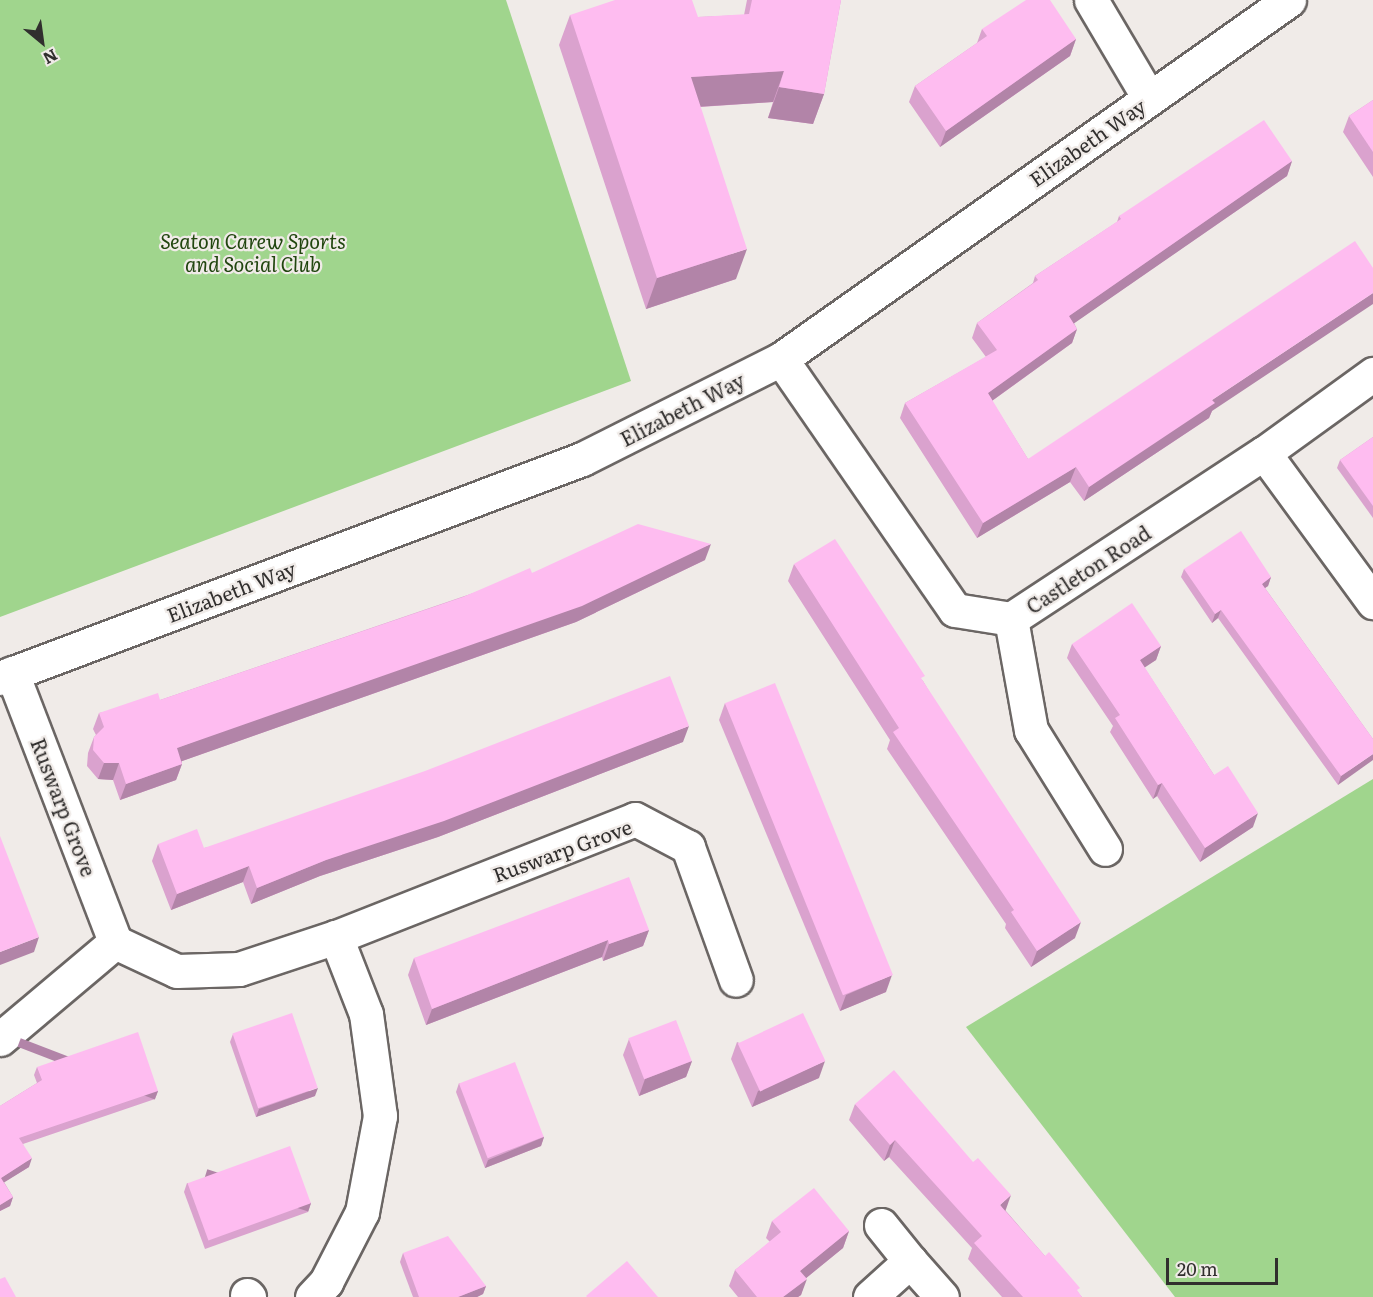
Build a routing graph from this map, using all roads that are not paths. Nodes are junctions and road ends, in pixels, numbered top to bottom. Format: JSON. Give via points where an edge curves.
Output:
{"nodes":[{"id":1,"x":1091,"y":0,"type":"edge"},
{"id":2,"x":1289,"y":0,"type":"edge"},
{"id":3,"x":1149,"y":98,"type":"junction"},
{"id":4,"x":781,"y":359,"type":"junction"},
{"id":5,"x":1373,"y":374,"type":"edge"},
{"id":6,"x":1264,"y":453,"type":"junction"},
{"id":7,"x":1373,"y":602,"type":"edge"},
{"id":8,"x":1011,"y":619,"type":"junction"},
{"id":9,"x":6,"y":675,"type":"edge"},
{"id":10,"x":1105,"y":849,"type":"dead end"},
{"id":11,"x":336,"y":937,"type":"junction"},
{"id":12,"x":115,"y":942,"type":"junction"},
{"id":13,"x":736,"y":980,"type":"dead end"},
{"id":14,"x":0,"y":1039,"type":"edge"},
{"id":15,"x":881,"y":1225,"type":"dead end"},
{"id":16,"x":910,"y":1261,"type":"junction"},
{"id":17,"x":312,"y":1297,"type":"edge"},
{"id":18,"x":870,"y":1297,"type":"edge"},
{"id":19,"x":942,"y":1297,"type":"edge"}],
"edges":[{"from":1,"to":3,"type":"street"},
{"from":2,"to":3,"type":"street","name":"Elizabeth Way"},
{"from":3,"to":4,"type":"street","name":"Elizabeth Way"},
{"from":4,"to":8,"type":"street","name":"Castleton Road","via":[[955,610]]},
{"from":4,"to":9,"type":"street","name":"Elizabeth Way","via":[[582,459]]},
{"from":5,"to":6,"type":"street","name":"Castleton Road"},
{"from":6,"to":7,"type":"street"},
{"from":6,"to":8,"type":"street","name":"Castleton Road"},
{"from":8,"to":10,"type":"street","via":[[1031,730]]},
{"from":9,"to":12,"type":"street","name":"Ruswarp Grove"},
{"from":11,"to":12,"type":"street","name":"Ruswarp Grove","via":[[239,969],[177,971]]},
{"from":11,"to":13,"type":"street","name":"Ruswarp Grove","via":[[635,819],[688,847]]},
{"from":11,"to":17,"type":"street","via":[[366,1014],[380,1116],[362,1212],[326,1282]]},
{"from":12,"to":14,"type":"street"},
{"from":15,"to":16,"type":"street"},
{"from":16,"to":18,"type":"street"},
{"from":16,"to":19,"type":"street"}]}
